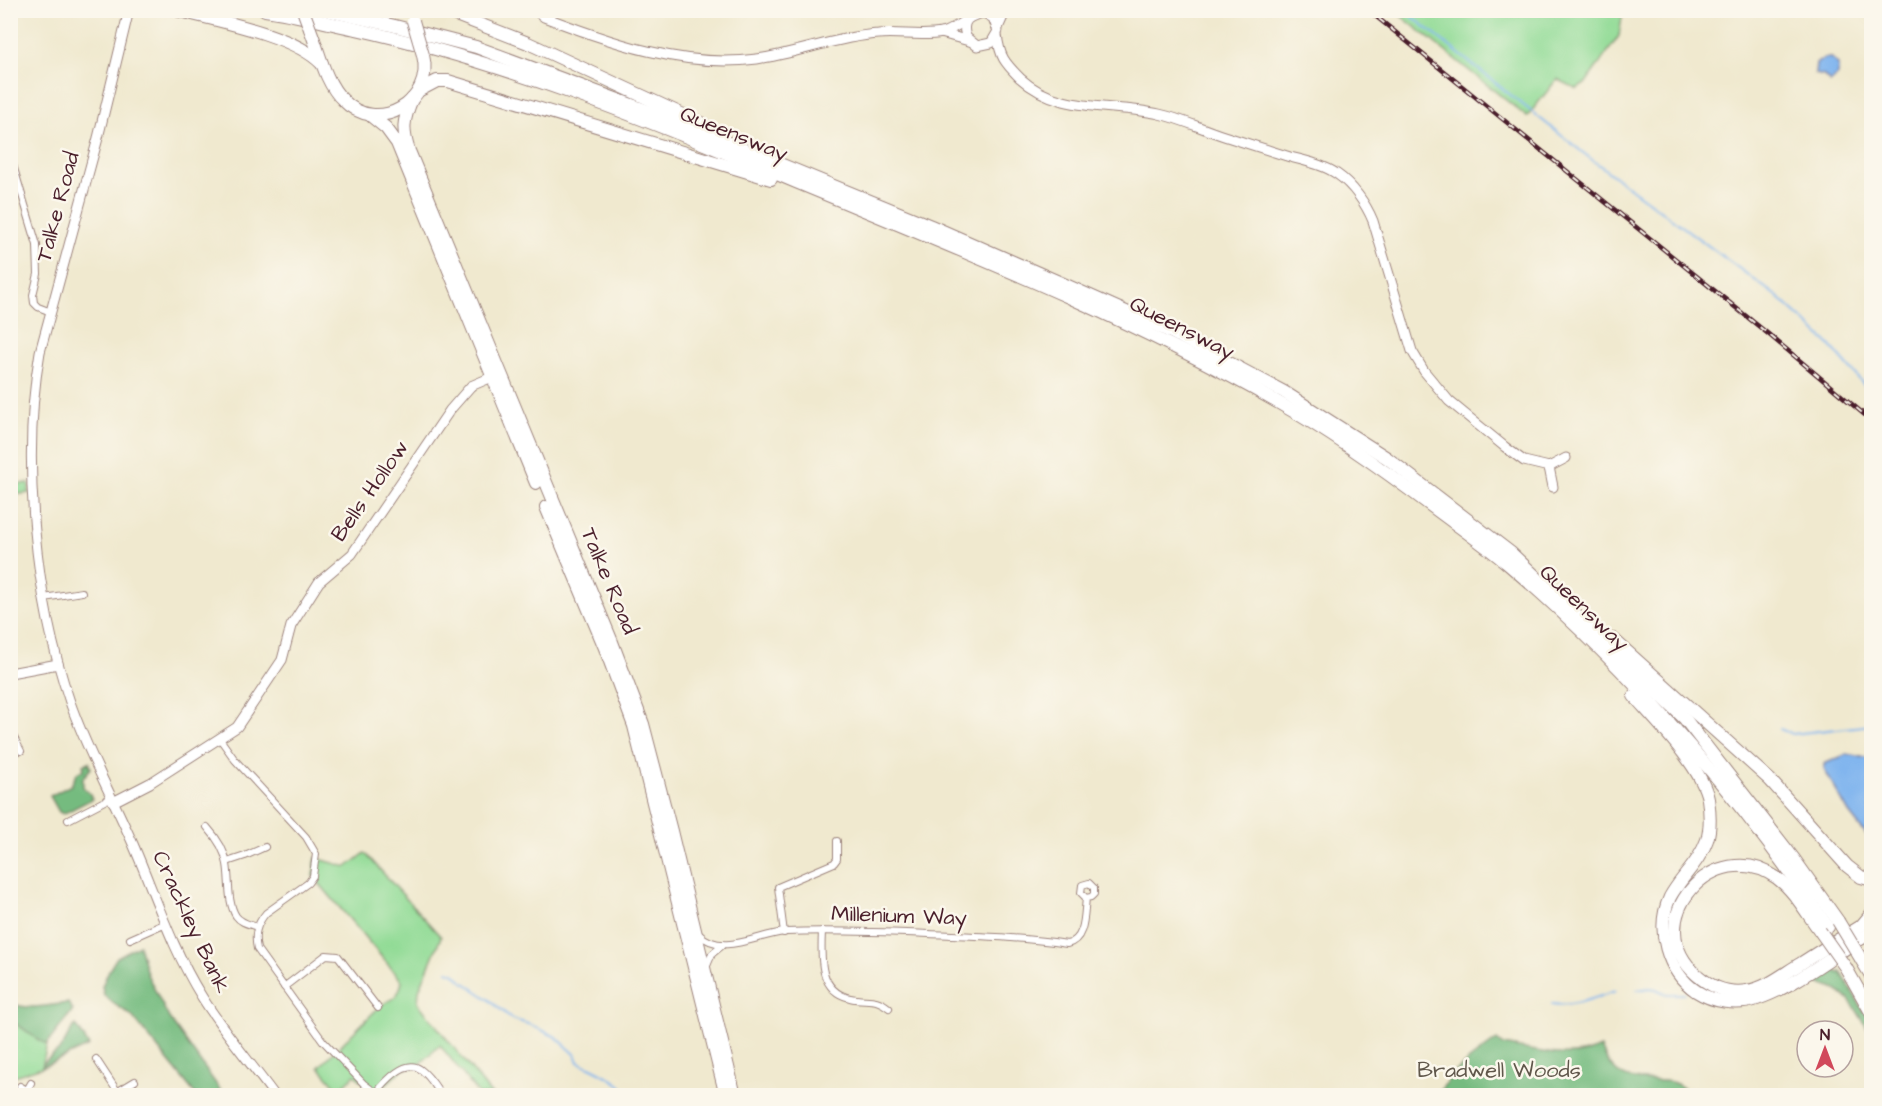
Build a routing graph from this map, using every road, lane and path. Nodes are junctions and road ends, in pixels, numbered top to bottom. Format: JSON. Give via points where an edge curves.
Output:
{"nodes":[{"id":1,"x":129,"y":10,"type":"edge"},
{"id":2,"x":176,"y":10,"type":"edge"},
{"id":3,"x":265,"y":10,"type":"edge"},
{"id":4,"x":303,"y":10,"type":"edge"},
{"id":5,"x":324,"y":10,"type":"edge"},
{"id":6,"x":443,"y":10,"type":"edge"},
{"id":7,"x":535,"y":10,"type":"edge"},
{"id":8,"x":1006,"y":10,"type":"edge"},
{"id":9,"x":988,"y":12,"type":"edge"},
{"id":10,"x":412,"y":16,"type":"edge"},
{"id":11,"x":970,"y":17,"type":"junction"},
{"id":12,"x":997,"y":31,"type":"junction"},
{"id":13,"x":941,"y":33,"type":"junction"},
{"id":14,"x":973,"y":43,"type":"junction"},
{"id":15,"x":1000,"y":54,"type":"junction"},
{"id":16,"x":325,"y":67,"type":"junction"},
{"id":17,"x":416,"y":95,"type":"junction"},
{"id":18,"x":370,"y":115,"type":"junction"},
{"id":19,"x":10,"y":155,"type":"edge"},
{"id":20,"x":826,"y":182,"type":"junction"},
{"id":21,"x":871,"y":213,"type":"junction"},
{"id":22,"x":51,"y":312,"type":"junction"},
{"id":23,"x":492,"y":377,"type":"junction"},
{"id":24,"x":1566,"y":458,"type":"dead end"},
{"id":25,"x":1549,"y":467,"type":"junction"},
{"id":26,"x":1553,"y":487,"type":"dead end"},
{"id":27,"x":1511,"y":553,"type":"junction"},
{"id":28,"x":82,"y":592,"type":"dead end"},
{"id":29,"x":44,"y":598,"type":"junction"},
{"id":30,"x":1562,"y":614,"type":"junction"},
{"id":31,"x":58,"y":664,"type":"junction"},
{"id":32,"x":10,"y":673,"type":"edge"},
{"id":33,"x":10,"y":730,"type":"edge"},
{"id":34,"x":220,"y":739,"type":"junction"},
{"id":35,"x":21,"y":751,"type":"dead end"},
{"id":36,"x":106,"y":786,"type":"joint"},
{"id":37,"x":112,"y":800,"type":"junction"},
{"id":38,"x":10,"y":802,"type":"edge"},
{"id":39,"x":10,"y":809,"type":"edge"},
{"id":40,"x":70,"y":816,"type":"dead end"},
{"id":41,"x":218,"y":826,"type":"dead end"},
{"id":42,"x":837,"y":841,"type":"dead end"},
{"id":43,"x":265,"y":847,"type":"dead end"},
{"id":44,"x":227,"y":862,"type":"junction"},
{"id":45,"x":1872,"y":880,"type":"edge"},
{"id":46,"x":1086,"y":898,"type":"dead end"},
{"id":47,"x":1872,"y":913,"type":"edge"},
{"id":48,"x":166,"y":923,"type":"junction"},
{"id":49,"x":1829,"y":926,"type":"junction"},
{"id":50,"x":257,"y":927,"type":"junction"},
{"id":51,"x":696,"y":931,"type":"junction"},
{"id":52,"x":822,"y":931,"type":"junction"},
{"id":53,"x":784,"y":933,"type":"junction"},
{"id":54,"x":1872,"y":933,"type":"edge"},
{"id":55,"x":130,"y":939,"type":"dead end"},
{"id":56,"x":723,"y":945,"type":"junction"},
{"id":57,"x":1853,"y":964,"type":"junction"},
{"id":58,"x":705,"y":970,"type":"junction"},
{"id":59,"x":1872,"y":977,"type":"edge"},
{"id":60,"x":284,"y":987,"type":"junction"},
{"id":61,"x":1872,"y":998,"type":"edge"},
{"id":62,"x":378,"y":1008,"type":"dead end"},
{"id":63,"x":889,"y":1008,"type":"dead end"},
{"id":64,"x":1872,"y":1014,"type":"edge"},
{"id":65,"x":96,"y":1059,"type":"dead end"},
{"id":66,"x":135,"y":1081,"type":"dead end"},
{"id":67,"x":31,"y":1083,"type":"dead end"},
{"id":68,"x":117,"y":1091,"type":"junction"},
{"id":69,"x":378,"y":1094,"type":"edge"},
{"id":70,"x":35,"y":1095,"type":"edge"},
{"id":71,"x":110,"y":1095,"type":"edge"},
{"id":72,"x":275,"y":1095,"type":"edge"},
{"id":73,"x":442,"y":1095,"type":"edge"},
{"id":74,"x":726,"y":1095,"type":"edge"},
{"id":75,"x":735,"y":1095,"type":"edge"}],
"edges":[{"from":1,"to":22,"type":"street","name":"Talke Road"},
{"from":2,"to":16,"type":"highway","via":[[305,49]]},
{"from":3,"to":21,"type":"highway","name":"Queensway","via":[[477,60],[639,119]]},
{"from":4,"to":16,"type":"highway","name":"Talke Road","bridge":true},
{"from":5,"to":20,"type":"highway","name":"Queensway","via":[[476,47],[520,62]]},
{"from":6,"to":20,"type":"highway","via":[[528,44]]},
{"from":7,"to":13,"type":"street","via":[[608,42],[686,58],[774,56],[877,34]]},
{"from":8,"to":12,"type":"street"},
{"from":9,"to":11,"type":"street"},
{"from":9,"to":12,"type":"street"},
{"from":10,"to":17,"type":"highway","name":"Talke Road","bridge":true,"via":[[425,69]]},
{"from":11,"to":13,"type":"street"},
{"from":11,"to":14,"type":"street","via":[[964,32]]},
{"from":12,"to":14,"type":"street","via":[[987,45]]},
{"from":12,"to":15,"type":"street"},
{"from":13,"to":14,"type":"street"},
{"from":14,"to":15,"type":"street"},
{"from":15,"to":25,"type":"street","via":[[1031,87],[1056,100],[1167,116],[1338,175],[1365,204],[1373,221],[1412,351],[1424,371],[1449,401],[1505,447],[1524,460]]},
{"from":16,"to":18,"type":"highway","name":"Talke Road","via":[[343,101]]},
{"from":17,"to":18,"type":"highway","via":[[398,110]]},
{"from":17,"to":21,"type":"highway","via":[[442,80],[476,88]]},
{"from":17,"to":51,"type":"highway","name":"Talke Road","via":[[404,119],[409,151],[643,724]]},
{"from":18,"to":23,"type":"highway","name":"Talke Road","via":[[397,143]]},
{"from":19,"to":22,"type":"street","via":[[37,245],[34,303]]},
{"from":20,"to":27,"type":"highway","name":"Queensway","via":[[1149,322],[1284,392],[1387,458]]},
{"from":21,"to":30,"type":"highway","name":"Queensway","via":[[1101,312],[1282,404],[1381,468],[1507,563]]},
{"from":22,"to":29,"type":"street","name":"Talke Road","via":[[35,379],[31,428],[34,510]]},
{"from":23,"to":34,"type":"street","name":"Bells Hollow","via":[[471,386],[450,410],[352,554],[319,582],[291,626],[282,660],[237,727]]},
{"from":23,"to":74,"type":"highway","name":"Talke Road","via":[[634,726]]},
{"from":24,"to":25,"type":"street"},
{"from":25,"to":26,"type":"street"},
{"from":27,"to":45,"type":"highway","via":[[1762,772],[1846,866]]},
{"from":27,"to":49,"type":"highway","name":"Queensway","via":[[1685,718],[1794,859]]},
{"from":28,"to":29,"type":"street"},
{"from":29,"to":31,"type":"street","name":"Talke Road"},
{"from":30,"to":49,"type":"highway","name":"Queensway","via":[[1678,730]]},
{"from":30,"to":54,"type":"highway","via":[[1686,757],[1706,790],[1707,838],[1696,862],[1669,899],[1664,922],[1668,953],[1684,981],[1719,1001],[1757,1000]]},
{"from":31,"to":32,"type":"street"},
{"from":31,"to":36,"type":"street","name":"Talke Road"},
{"from":33,"to":35,"type":"street"},
{"from":34,"to":37,"type":"street","name":"Bells Hollow","via":[[150,783]]},
{"from":34,"to":50,"type":"street","via":[[306,837],[316,854],[308,883],[266,914]]},
{"from":36,"to":37,"type":"street","name":"Crackley Bank"},
{"from":37,"to":40,"type":"street"},
{"from":37,"to":48,"type":"street","name":"Crackley Bank"},
{"from":38,"to":39,"type":"street"},
{"from":41,"to":44,"type":"street","via":[[209,828]]},
{"from":42,"to":53,"type":"street","via":[[834,863],[778,886]]},
{"from":43,"to":44,"type":"street"},
{"from":44,"to":50,"type":"street","via":[[235,914]]},
{"from":46,"to":52,"type":"street","name":"Millenium Way","via":[[1079,937],[1067,944],[1013,937]]},
{"from":47,"to":49,"type":"highway","via":[[1862,925],[1772,981],[1735,992],[1712,985],[1688,966],[1676,943],[1675,922],[1686,896],[1706,876],[1728,867],[1745,867],[1779,879]]},
{"from":48,"to":55,"type":"street"},
{"from":48,"to":72,"type":"street","name":"Crackley Bank","via":[[202,999]]},
{"from":49,"to":57,"type":"highway","name":"Queensway","bridge":true},
{"from":49,"to":57,"type":"highway","bridge":true},
{"from":50,"to":60,"type":"street","via":[[257,949]]},
{"from":51,"to":56,"type":"street","via":[[707,941]]},
{"from":51,"to":58,"type":"highway","name":"Talke Road"},
{"from":52,"to":53,"type":"street","name":"Millenium Way"},
{"from":52,"to":63,"type":"street","via":[[823,975],[833,988],[849,998],[880,1001]]},
{"from":53,"to":56,"type":"street","name":"Millenium Way"},
{"from":56,"to":58,"type":"street","via":[[712,954]]},
{"from":57,"to":59,"type":"highway","name":"Queensway"},
{"from":57,"to":61,"type":"highway","name":"Queensway"},
{"from":57,"to":64,"type":"highway"},
{"from":58,"to":75,"type":"highway","name":"Talke Road"},
{"from":60,"to":62,"type":"street","via":[[326,955],[334,954]]},
{"from":60,"to":69,"type":"street","via":[[323,1041]]},
{"from":65,"to":68,"type":"street"},
{"from":66,"to":68,"type":"street"},
{"from":67,"to":70,"type":"street","via":[[23,1088]]},
{"from":68,"to":71,"type":"street"},
{"from":69,"to":73,"type":"street","via":[[403,1068],[412,1066],[421,1069]]}]}
